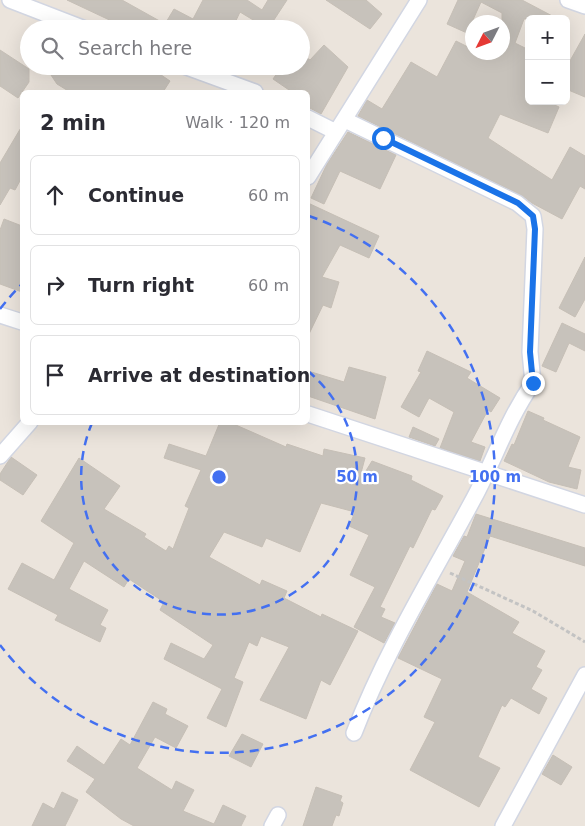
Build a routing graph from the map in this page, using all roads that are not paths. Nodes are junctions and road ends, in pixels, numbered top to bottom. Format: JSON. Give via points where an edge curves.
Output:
{"nodes":[{"id":1,"x":10,"y":0,"type":"edge"},
{"id":2,"x":419,"y":0,"type":"edge"},
{"id":3,"x":568,"y":0,"type":"edge"},
{"id":4,"x":585,"y":6,"type":"edge"},
{"id":5,"x":62,"y":20,"type":"edge"},
{"id":6,"x":209,"y":75,"type":"edge"},
{"id":7,"x":250,"y":90,"type":"edge"},
{"id":8,"x":310,"y":119,"type":"edge"},
{"id":9,"x":345,"y":120,"type":"junction"},
{"id":10,"x":336,"y":132,"type":"junction"},
{"id":11,"x":310,"y":174,"type":"edge"},
{"id":12,"x":0,"y":316,"type":"edge"},
{"id":13,"x":20,"y":321,"type":"edge"},
{"id":14,"x":310,"y":415,"type":"edge"},
{"id":15,"x":27,"y":425,"type":"edge"},
{"id":16,"x":0,"y":456,"type":"edge"},
{"id":17,"x":488,"y":473,"type":"junction"},
{"id":18,"x":585,"y":504,"type":"edge"},
{"id":19,"x":585,"y":675,"type":"edge"},
{"id":20,"x":354,"y":732,"type":"dead end"},
{"id":21,"x":503,"y":826,"type":"edge"}],
"edges":[{"from":1,"to":5,"type":"street"},
{"from":2,"to":9,"type":"street"},
{"from":3,"to":4,"type":"street"},
{"from":6,"to":7,"type":"street"},
{"from":8,"to":10,"type":"street"},
{"from":9,"to":10,"type":"street"},
{"from":9,"to":17,"type":"street","via":[[495,191],[533,216],[530,352],[533,383],[514,410]]},
{"from":10,"to":11,"type":"street"},
{"from":12,"to":13,"type":"street"},
{"from":14,"to":17,"type":"street"},
{"from":15,"to":16,"type":"street"},
{"from":17,"to":18,"type":"street"},
{"from":17,"to":20,"type":"street","via":[[410,612]]},
{"from":19,"to":21,"type":"street"}]}
